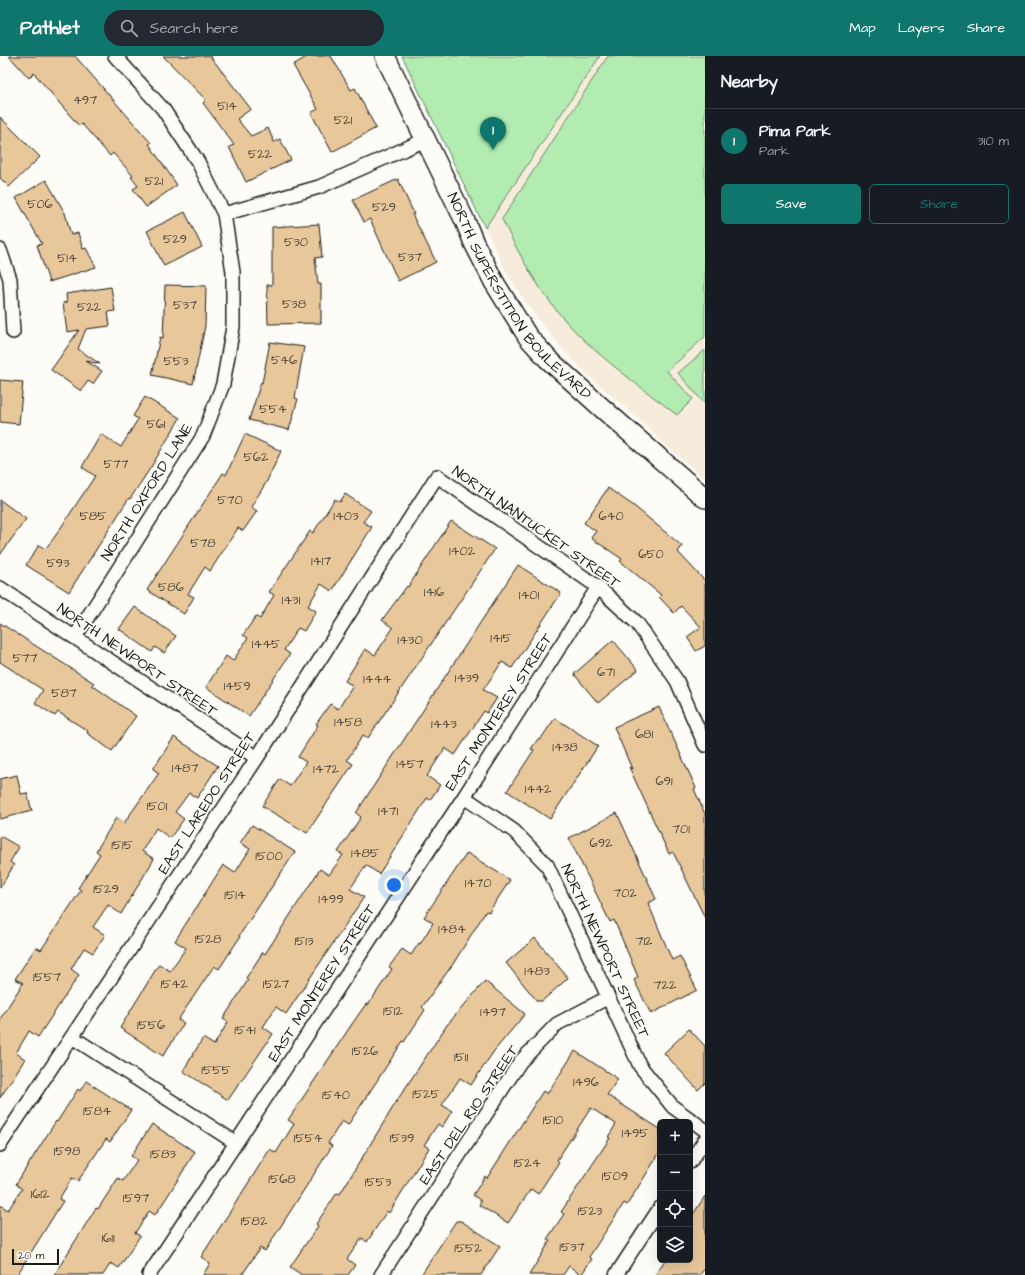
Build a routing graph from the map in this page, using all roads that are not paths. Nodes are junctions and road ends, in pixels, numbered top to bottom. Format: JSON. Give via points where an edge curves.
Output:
{"nodes":[{"id":1,"x":115,"y":56,"type":"edge"},
{"id":2,"x":385,"y":56,"type":"edge"},
{"id":3,"x":425,"y":140,"type":"junction"},
{"id":4,"x":224,"y":214,"type":"junction"},
{"id":5,"x":0,"y":250,"type":"edge"},
{"id":6,"x":13,"y":332,"type":"dead end"},
{"id":7,"x":437,"y":476,"type":"joint"},
{"id":8,"x":705,"y":498,"type":"edge"},
{"id":9,"x":598,"y":587,"type":"junction"},
{"id":10,"x":0,"y":588,"type":"edge"},
{"id":11,"x":75,"y":637,"type":"junction"},
{"id":12,"x":705,"y":745,"type":"edge"},
{"id":13,"x":256,"y":758,"type":"junction"},
{"id":14,"x":464,"y":797,"type":"junction"},
{"id":15,"x":607,"y":998,"type":"junction"},
{"id":16,"x":72,"y":1037,"type":"junction"},
{"id":17,"x":705,"y":1130,"type":"edge"},
{"id":18,"x":705,"y":1140,"type":"edge"},
{"id":19,"x":236,"y":1144,"type":"junction"},
{"id":20,"x":0,"y":1145,"type":"edge"},
{"id":21,"x":693,"y":1158,"type":"edge"},
{"id":22,"x":657,"y":1213,"type":"edge"},
{"id":23,"x":149,"y":1275,"type":"edge"},
{"id":24,"x":381,"y":1275,"type":"edge"},
{"id":25,"x":616,"y":1275,"type":"edge"}],
"edges":[{"from":1,"to":4,"type":"street","name":"NORTH OXFORD LANE","via":[[163,110],[198,162]]},
{"from":2,"to":3,"type":"street","name":"NORTH SUPERSTITION BOULEVARD"},
{"from":3,"to":4,"type":"street","via":[[319,187]]},
{"from":3,"to":8,"type":"street","name":"NORTH SUPERSTITION BOULEVARD","via":[[494,282],[528,337],[548,359]]},
{"from":4,"to":11,"type":"street","name":"NORTH OXFORD LANE","via":[[232,272],[234,328],[223,384],[203,436]]},
{"from":5,"to":6,"type":"street","via":[[10,279]]},
{"from":7,"to":9,"type":"street","name":"NORTH NANTUCKET STREET"},
{"from":7,"to":13,"type":"street","name":"EAST LAREDO STREET"},
{"from":9,"to":12,"type":"street","name":"NORTH NANTUCKET STREET","via":[[637,623],[677,681]]},
{"from":9,"to":14,"type":"street","name":"EAST MONTEREY STREET"},
{"from":10,"to":11,"type":"street","name":"NORTH NEWPORT STREET"},
{"from":11,"to":13,"type":"street","name":"NORTH NEWPORT STREET"},
{"from":13,"to":16,"type":"street","name":"EAST LAREDO STREET"},
{"from":14,"to":15,"type":"street","name":"NORTH NEWPORT STREET","via":[[514,831],[547,865]]},
{"from":14,"to":19,"type":"street","name":"EAST MONTEREY STREET"},
{"from":15,"to":17,"type":"street","name":"NORTH NEWPORT STREET","via":[[640,1066],[673,1107]]},
{"from":15,"to":24,"type":"street","name":"EAST DEL RIO STREET","via":[[557,1024],[520,1062]]},
{"from":16,"to":19,"type":"street"},
{"from":16,"to":20,"type":"street","name":"EAST LAREDO STREET"},
{"from":18,"to":21,"type":"street"},
{"from":19,"to":23,"type":"street","name":"EAST MONTEREY STREET"},
{"from":22,"to":25,"type":"street"}]}
